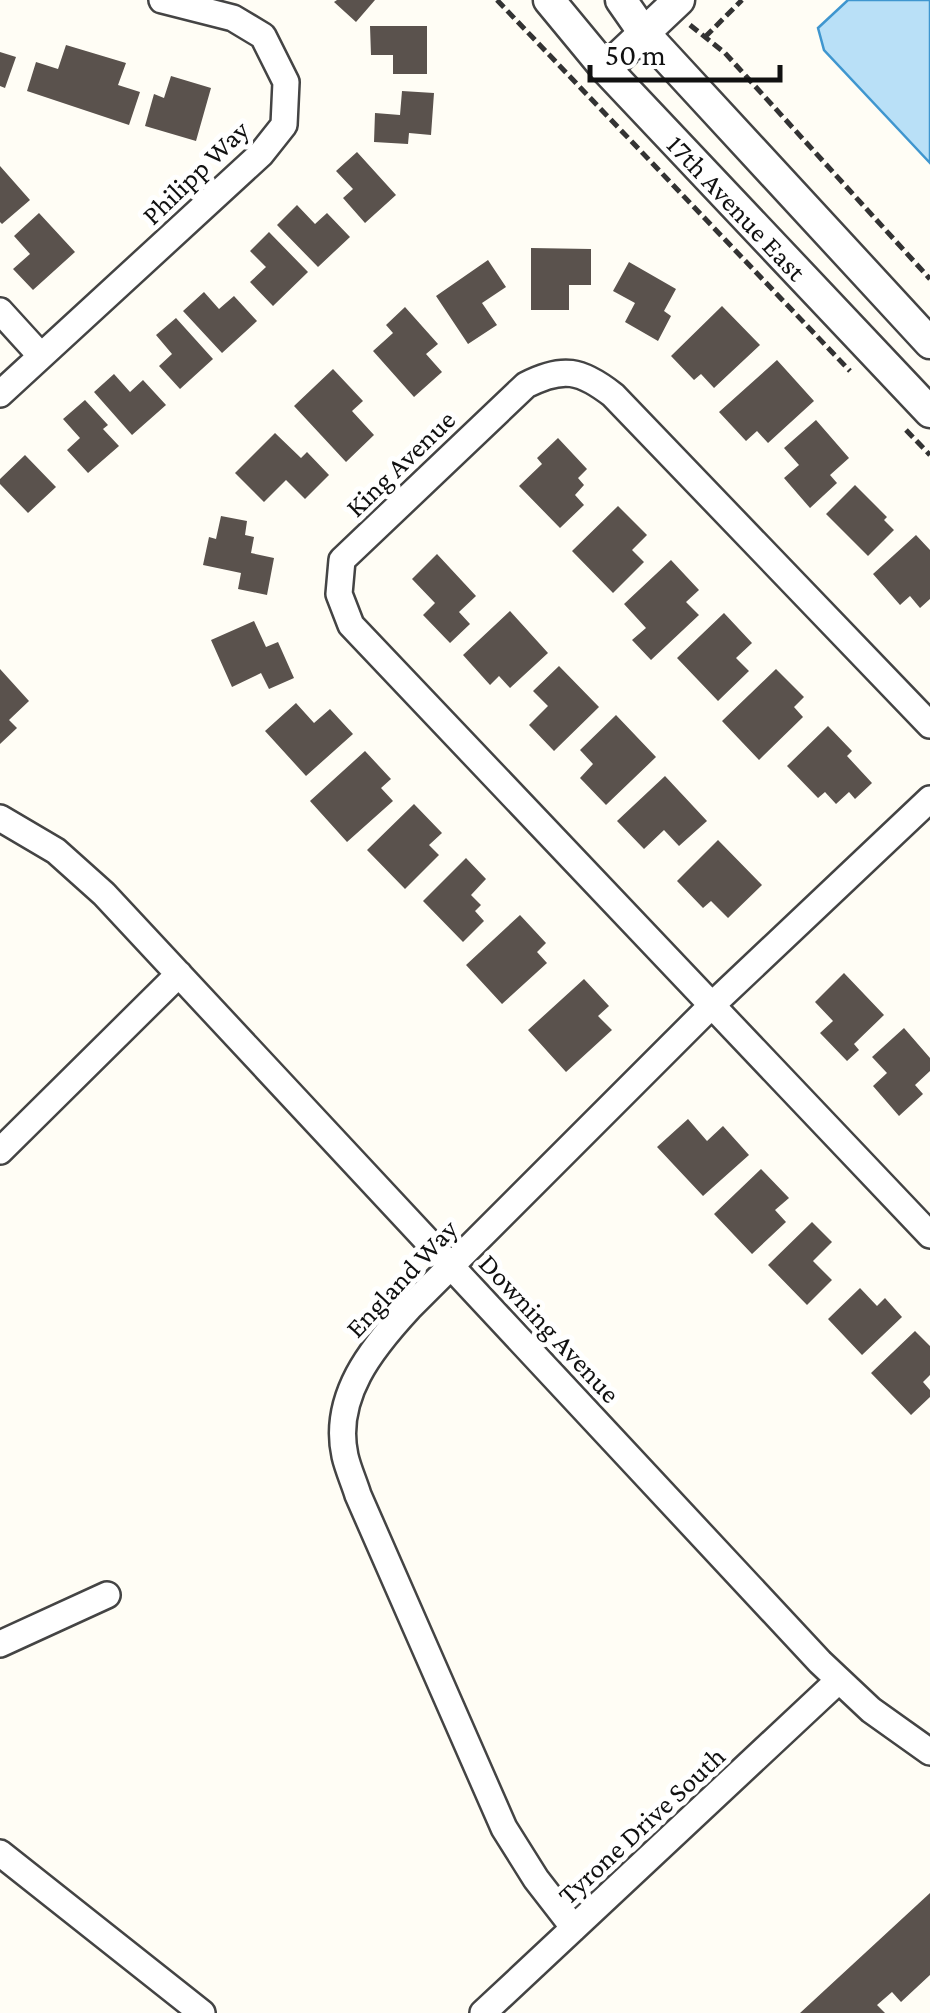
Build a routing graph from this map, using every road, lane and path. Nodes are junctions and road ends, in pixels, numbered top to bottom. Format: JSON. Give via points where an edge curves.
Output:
{"nodes":[{"id":1,"x":162,"y":0,"type":"edge"},
{"id":2,"x":497,"y":0,"type":"edge"},
{"id":3,"x":548,"y":0,"type":"edge"},
{"id":4,"x":621,"y":0,"type":"edge"},
{"id":5,"x":742,"y":0,"type":"edge"},
{"id":6,"x":674,"y":4,"type":"edge"},
{"id":7,"x":644,"y":33,"type":"junction"},
{"id":8,"x":705,"y":37,"type":"junction"},
{"id":9,"x":606,"y":69,"type":"junction"},
{"id":10,"x":930,"y":279,"type":"edge"},
{"id":11,"x":0,"y":311,"type":"edge"},
{"id":12,"x":930,"y":343,"type":"edge"},
{"id":13,"x":41,"y":356,"type":"junction"},
{"id":14,"x":862,"y":384,"type":"dead end"},
{"id":15,"x":0,"y":394,"type":"edge"},
{"id":16,"x":930,"y":412,"type":"edge"},
{"id":17,"x":903,"y":427,"type":"dead end"},
{"id":18,"x":930,"y":455,"type":"edge"},
{"id":19,"x":930,"y":725,"type":"edge"},
{"id":20,"x":930,"y":799,"type":"edge"},
{"id":21,"x":0,"y":818,"type":"edge"},
{"id":22,"x":179,"y":974,"type":"junction"},
{"id":23,"x":710,"y":1007,"type":"junction"},
{"id":24,"x":0,"y":1151,"type":"edge"},
{"id":25,"x":930,"y":1235,"type":"edge"},
{"id":26,"x":451,"y":1266,"type":"junction"},
{"id":27,"x":107,"y":1595,"type":"dead end"},
{"id":28,"x":0,"y":1644,"type":"edge"},
{"id":29,"x":840,"y":1680,"type":"junction"},
{"id":30,"x":930,"y":1752,"type":"edge"},
{"id":31,"x":0,"y":1853,"type":"edge"},
{"id":32,"x":574,"y":1928,"type":"junction"},
{"id":33,"x":202,"y":2013,"type":"edge"},
{"id":34,"x":483,"y":2013,"type":"edge"}],
"edges":[{"from":1,"to":13,"type":"street","name":"Philipp Way","via":[[233,18],[264,36],[286,82],[284,125],[261,154]]},
{"from":2,"to":14,"type":"path"},
{"from":3,"to":9,"type":"street","name":"17th Avenue East"},
{"from":4,"to":7,"type":"street","name":"17th Avenue East"},
{"from":5,"to":8,"type":"path"},
{"from":6,"to":7,"type":"street"},
{"from":6,"to":8,"type":"path"},
{"from":7,"to":9,"type":"street"},
{"from":7,"to":12,"type":"street","name":"17th Avenue East"},
{"from":8,"to":10,"type":"path"},
{"from":9,"to":16,"type":"street","name":"17th Avenue East"},
{"from":11,"to":13,"type":"street"},
{"from":13,"to":15,"type":"street","name":"Philipp Way"},
{"from":17,"to":18,"type":"path"},
{"from":19,"to":23,"type":"street","name":"King Avenue","via":[[588,376],[550,373],[526,385],[342,560],[340,594],[351,625]]},
{"from":20,"to":23,"type":"street","name":"England Way"},
{"from":21,"to":22,"type":"street","name":"Downing Avenue","via":[[56,851]]},
{"from":22,"to":24,"type":"street"},
{"from":22,"to":26,"type":"street","name":"Downing Avenue"},
{"from":23,"to":25,"type":"street"},
{"from":23,"to":26,"type":"street","name":"England Way"},
{"from":26,"to":29,"type":"street","name":"Downing Avenue"},
{"from":26,"to":32,"type":"street","name":"England Way","via":[[358,1372],[344,1421],[344,1454],[504,1828]]},
{"from":27,"to":28,"type":"street"},
{"from":29,"to":30,"type":"street","name":"Downing Avenue"},
{"from":29,"to":32,"type":"street","name":"Tyrone Drive South"},
{"from":31,"to":33,"type":"street"},
{"from":32,"to":34,"type":"street","name":"Tyrone Drive South"}]}
